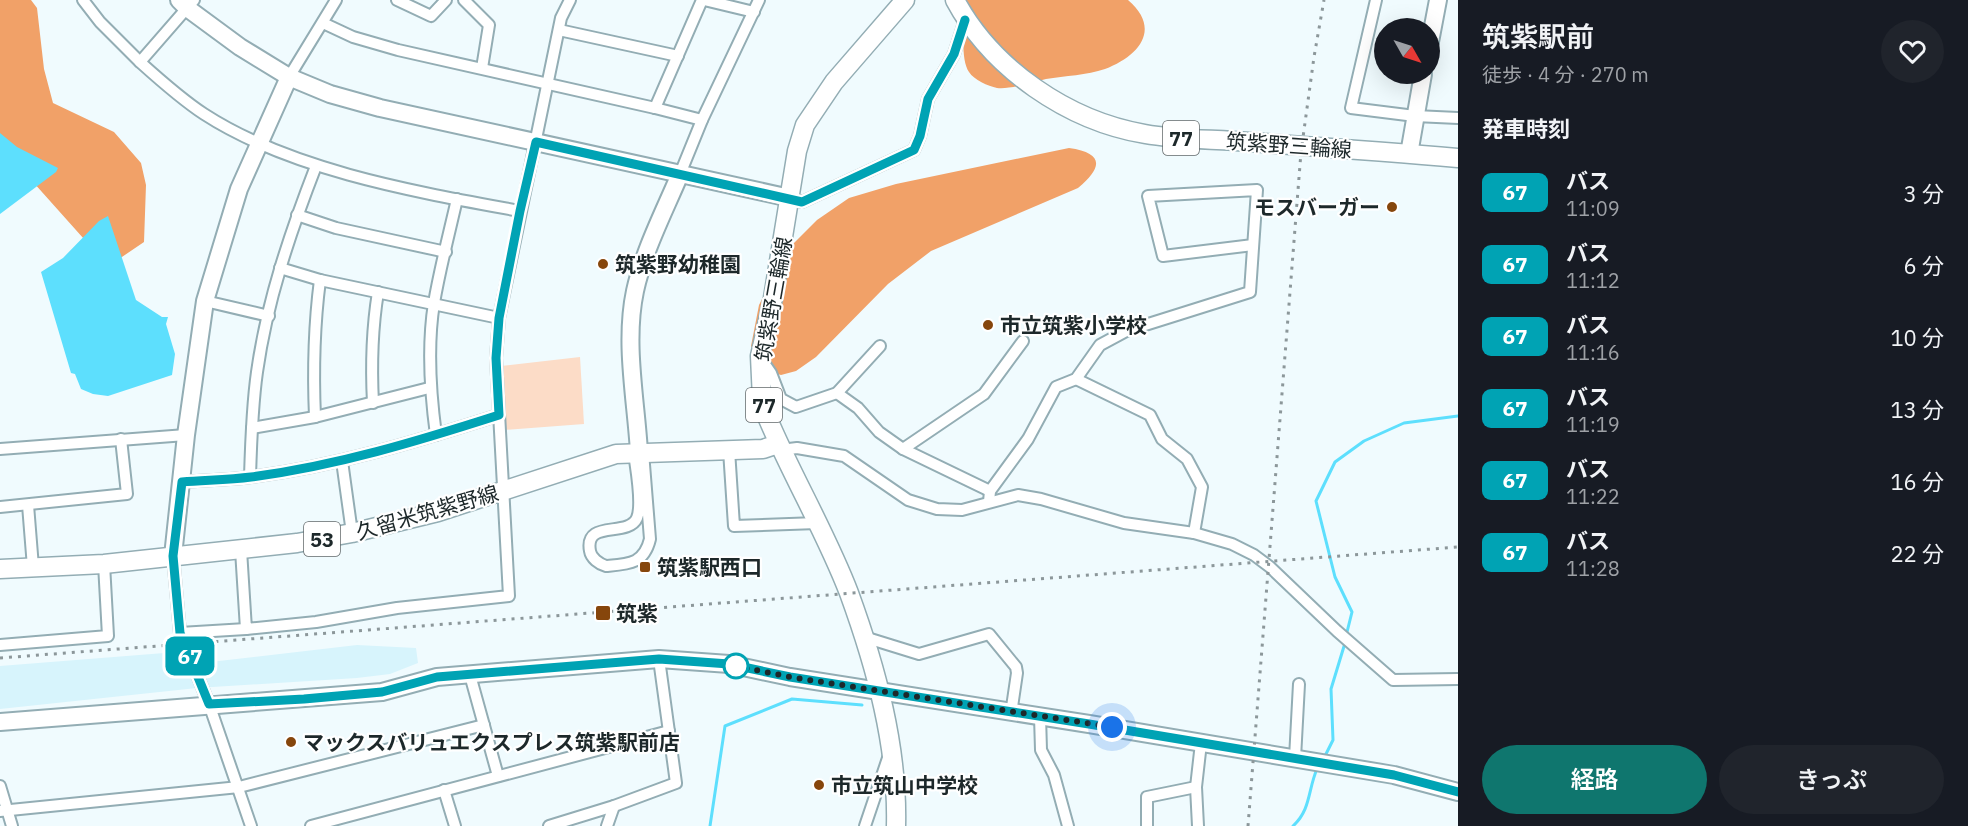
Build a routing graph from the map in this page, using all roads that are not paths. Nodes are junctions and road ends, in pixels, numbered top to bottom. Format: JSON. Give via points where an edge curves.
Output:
{"nodes":[{"id":1,"x":83,"y":0,"type":"edge"},
{"id":2,"x":336,"y":0,"type":"edge"},
{"id":3,"x":397,"y":0,"type":"edge"},
{"id":4,"x":446,"y":0,"type":"edge"},
{"id":5,"x":464,"y":0,"type":"edge"},
{"id":6,"x":570,"y":0,"type":"edge"},
{"id":7,"x":703,"y":0,"type":"edge"},
{"id":8,"x":759,"y":0,"type":"edge"},
{"id":9,"x":905,"y":0,"type":"edge"},
{"id":10,"x":955,"y":0,"type":"edge"},
{"id":11,"x":1376,"y":0,"type":"edge"},
{"id":12,"x":1438,"y":0,"type":"edge"},
{"id":13,"x":187,"y":3,"type":"edge"},
{"id":14,"x":754,"y":12,"type":"junction"},
{"id":15,"x":1435,"y":18,"type":"edge"},
{"id":16,"x":965,"y":20,"type":"junction"},
{"id":17,"x":322,"y":23,"type":"junction"},
{"id":18,"x":559,"y":30,"type":"junction"},
{"id":19,"x":678,"y":56,"type":"junction"},
{"id":20,"x":140,"y":63,"type":"junction"},
{"id":21,"x":482,"y":68,"type":"junction"},
{"id":22,"x":290,"y":77,"type":"junction"},
{"id":23,"x":547,"y":84,"type":"junction"},
{"id":24,"x":1422,"y":84,"type":"edge"},
{"id":25,"x":655,"y":108,"type":"junction"},
{"id":26,"x":1415,"y":116,"type":"junction"},
{"id":27,"x":1458,"y":118,"type":"edge"},
{"id":28,"x":702,"y":120,"type":"junction"},
{"id":29,"x":259,"y":142,"type":"junction"},
{"id":30,"x":536,"y":142,"type":"junction"},
{"id":31,"x":1409,"y":154,"type":"junction"},
{"id":32,"x":1458,"y":158,"type":"edge"},
{"id":33,"x":316,"y":166,"type":"junction"},
{"id":34,"x":680,"y":174,"type":"junction"},
{"id":35,"x":790,"y":198,"type":"junction"},
{"id":36,"x":457,"y":199,"type":"junction"},
{"id":37,"x":520,"y":211,"type":"junction"},
{"id":38,"x":297,"y":215,"type":"junction"},
{"id":39,"x":1253,"y":245,"type":"junction"},
{"id":40,"x":446,"y":252,"type":"junction"},
{"id":41,"x":280,"y":268,"type":"junction"},
{"id":42,"x":320,"y":280,"type":"junction"},
{"id":43,"x":378,"y":292,"type":"junction"},
{"id":44,"x":205,"y":301,"type":"junction"},
{"id":45,"x":434,"y":304,"type":"junction"},
{"id":46,"x":268,"y":316,"type":"junction"},
{"id":47,"x":499,"y":318,"type":"junction"},
{"id":48,"x":1023,"y":341,"type":"dead end"},
{"id":49,"x":880,"y":346,"type":"dead end"},
{"id":50,"x":760,"y":356,"type":"junction"},
{"id":51,"x":1076,"y":379,"type":"junction"},
{"id":52,"x":429,"y":388,"type":"junction"},
{"id":53,"x":837,"y":393,"type":"junction"},
{"id":54,"x":373,"y":403,"type":"junction"},
{"id":55,"x":499,"y":415,"type":"junction"},
{"id":56,"x":315,"y":417,"type":"junction"},
{"id":57,"x":252,"y":428,"type":"junction"},
{"id":58,"x":186,"y":435,"type":"junction"},
{"id":59,"x":436,"y":435,"type":"junction"},
{"id":60,"x":121,"y":440,"type":"junction"},
{"id":61,"x":780,"y":447,"type":"junction"},
{"id":62,"x":0,"y":448,"type":"edge"},
{"id":63,"x":903,"y":449,"type":"junction"},
{"id":64,"x":729,"y":450,"type":"junction"},
{"id":65,"x":639,"y":452,"type":"junction"},
{"id":66,"x":342,"y":460,"type":"junction"},
{"id":67,"x":250,"y":477,"type":"junction"},
{"id":68,"x":182,"y":482,"type":"junction"},
{"id":69,"x":504,"y":490,"type":"junction"},
{"id":70,"x":989,"y":496,"type":"junction"},
{"id":71,"x":28,"y":505,"type":"junction"},
{"id":72,"x":0,"y":507,"type":"edge"},
{"id":73,"x":817,"y":523,"type":"junction"},
{"id":74,"x":1194,"y":532,"type":"junction"},
{"id":75,"x":352,"y":533,"type":"junction"},
{"id":76,"x":241,"y":550,"type":"junction"},
{"id":77,"x":173,"y":556,"type":"junction"},
{"id":78,"x":104,"y":564,"type":"junction"},
{"id":79,"x":33,"y":567,"type":"junction"},
{"id":80,"x":0,"y":569,"type":"edge"},
{"id":81,"x":246,"y":629,"type":"junction"},
{"id":82,"x":180,"y":633,"type":"junction"},
{"id":83,"x":864,"y":637,"type":"junction"},
{"id":84,"x":0,"y":645,"type":"edge"},
{"id":85,"x":659,"y":659,"type":"junction"},
{"id":86,"x":470,"y":675,"type":"junction"},
{"id":87,"x":1458,"y":679,"type":"edge"},
{"id":88,"x":1299,"y":684,"type":"dead end"},
{"id":89,"x":878,"y":691,"type":"junction"},
{"id":90,"x":209,"y":704,"type":"junction"},
{"id":91,"x":1012,"y":707,"type":"dead end"},
{"id":92,"x":1040,"y":716,"type":"junction"},
{"id":93,"x":0,"y":722,"type":"edge"},
{"id":94,"x":484,"y":725,"type":"junction"},
{"id":95,"x":669,"y":732,"type":"junction"},
{"id":96,"x":1201,"y":743,"type":"junction"},
{"id":97,"x":891,"y":749,"type":"junction"},
{"id":98,"x":1295,"y":758,"type":"junction"},
{"id":99,"x":498,"y":776,"type":"junction"},
{"id":100,"x":0,"y":786,"type":"edge"},
{"id":101,"x":239,"y":787,"type":"junction"},
{"id":102,"x":1196,"y":787,"type":"junction"},
{"id":103,"x":444,"y":790,"type":"junction"},
{"id":104,"x":1458,"y":792,"type":"edge"},
{"id":105,"x":614,"y":806,"type":"junction"},
{"id":106,"x":3,"y":810,"type":"edge"},
{"id":107,"x":12,"y":826,"type":"edge"},
{"id":108,"x":251,"y":826,"type":"edge"},
{"id":109,"x":311,"y":826,"type":"edge"},
{"id":110,"x":455,"y":826,"type":"edge"},
{"id":111,"x":549,"y":826,"type":"edge"},
{"id":112,"x":607,"y":826,"type":"edge"},
{"id":113,"x":865,"y":826,"type":"edge"},
{"id":114,"x":896,"y":826,"type":"edge"},
{"id":115,"x":1068,"y":826,"type":"edge"},
{"id":116,"x":1147,"y":826,"type":"edge"},
{"id":117,"x":1198,"y":826,"type":"edge"}],
"edges":[{"from":1,"to":20,"type":"street"},
{"from":2,"to":17,"type":"street"},
{"from":3,"to":4,"type":"street","via":[[431,16]]},
{"from":5,"to":21,"type":"street","via":[[489,25]]},
{"from":6,"to":18,"type":"street"},
{"from":7,"to":14,"type":"street"},
{"from":7,"to":19,"type":"street"},
{"from":8,"to":14,"type":"street"},
{"from":9,"to":35,"type":"main road","name":"筑紫野三輪線","number":"77","via":[[834,82],[805,125]]},
{"from":10,"to":16,"type":"main road","name":"筑紫野三輪線","number":"77"},
{"from":11,"to":26,"type":"street","via":[[1351,108]]},
{"from":12,"to":15,"type":"street"},
{"from":13,"to":20,"type":"street"},
{"from":13,"to":22,"type":"street","via":[[240,47]]},
{"from":14,"to":28,"type":"street"},
{"from":16,"to":31,"type":"main road","name":"筑紫野三輪線","number":"77","via":[[1018,75],[1087,118],[1114,127],[1180,138]]},
{"from":16,"to":35,"type":"street","via":[[954,54],[928,99],[914,150],[802,202]]},
{"from":17,"to":21,"type":"street","via":[[387,47]]},
{"from":17,"to":22,"type":"street"},
{"from":18,"to":19,"type":"street"},
{"from":18,"to":23,"type":"street"},
{"from":19,"to":25,"type":"street"},
{"from":20,"to":29,"type":"street","via":[[204,114]]},
{"from":21,"to":23,"type":"street"},
{"from":22,"to":29,"type":"street"},
{"from":22,"to":30,"type":"street","via":[[330,94],[380,108]]},
{"from":23,"to":25,"type":"street"},
{"from":23,"to":30,"type":"street"},
{"from":24,"to":26,"type":"street"},
{"from":25,"to":28,"type":"street"},
{"from":26,"to":27,"type":"street"},
{"from":26,"to":31,"type":"street"},
{"from":28,"to":34,"type":"street"},
{"from":29,"to":33,"type":"street"},
{"from":29,"to":44,"type":"street","via":[[239,189]]},
{"from":30,"to":34,"type":"street"},
{"from":30,"to":37,"type":"street"},
{"from":31,"to":32,"type":"main road","name":"筑紫野三輪線","number":"77"},
{"from":33,"to":36,"type":"street"},
{"from":33,"to":38,"type":"street"},
{"from":34,"to":35,"type":"street"},
{"from":34,"to":65,"type":"street","via":[[647,251],[635,291],[631,336]]},
{"from":35,"to":50,"type":"main road","name":"筑紫野三輪線","number":"77"},
{"from":36,"to":37,"type":"street"},
{"from":36,"to":40,"type":"street"},
{"from":37,"to":47,"type":"street"},
{"from":38,"to":40,"type":"street","via":[[336,228]]},
{"from":38,"to":41,"type":"street"},
{"from":39,"to":39,"type":"street","via":[[1257,190],[1148,196],[1162,256]]},
{"from":39,"to":51,"type":"street","via":[[1250,292],[1126,331],[1100,345]]},
{"from":40,"to":45,"type":"street"},
{"from":41,"to":42,"type":"street"},
{"from":41,"to":46,"type":"street"},
{"from":42,"to":43,"type":"street"},
{"from":42,"to":56,"type":"street","via":[[314,345]]},
{"from":43,"to":45,"type":"street"},
{"from":43,"to":54,"type":"street","via":[[372,345]]},
{"from":44,"to":46,"type":"street"},
{"from":44,"to":58,"type":"street"},
{"from":45,"to":47,"type":"street"},
{"from":45,"to":52,"type":"street"},
{"from":46,"to":57,"type":"street"},
{"from":47,"to":55,"type":"street"},
{"from":48,"to":63,"type":"street","via":[[984,394]]},
{"from":49,"to":53,"type":"street"},
{"from":50,"to":53,"type":"street","via":[[781,399],[796,407]]},
{"from":50,"to":61,"type":"main road","name":"筑紫野三輪線","number":"77","via":[[762,399]]},
{"from":51,"to":70,"type":"street","via":[[1056,387],[1028,439]]},
{"from":51,"to":74,"type":"street","via":[[1150,415],[1162,440],[1186,459],[1202,487]]},
{"from":52,"to":54,"type":"street"},
{"from":52,"to":59,"type":"street"},
{"from":53,"to":63,"type":"street"},
{"from":54,"to":56,"type":"street"},
{"from":55,"to":59,"type":"street"},
{"from":55,"to":69,"type":"street"},
{"from":56,"to":57,"type":"street"},
{"from":57,"to":67,"type":"street"},
{"from":58,"to":60,"type":"street"},
{"from":58,"to":68,"type":"street"},
{"from":59,"to":66,"type":"street"},
{"from":60,"to":62,"type":"street"},
{"from":60,"to":71,"type":"street","via":[[127,494]]},
{"from":61,"to":64,"type":"main road","name":"久留米筑紫野線","number":"53"},
{"from":61,"to":70,"type":"street","via":[[844,456],[908,500],[937,509],[962,510]]},
{"from":61,"to":73,"type":"main road","name":"筑紫野三輪線","number":"77"},
{"from":63,"to":70,"type":"street"},
{"from":64,"to":65,"type":"main road","name":"久留米筑紫野線","number":"53"},
{"from":64,"to":73,"type":"street","via":[[734,526]]},
{"from":65,"to":65,"type":"street","via":[[649,546],[634,562],[606,566],[593,557],[590,542],[599,531],[628,527],[638,516]]},
{"from":65,"to":69,"type":"main road","name":"久留米筑紫野線","number":"53","via":[[616,454]]},
{"from":66,"to":67,"type":"street"},
{"from":66,"to":75,"type":"street"},
{"from":67,"to":68,"type":"street"},
{"from":68,"to":77,"type":"street"},
{"from":69,"to":75,"type":"main road","name":"久留米筑紫野線","number":"53","via":[[438,512]]},
{"from":69,"to":81,"type":"street","via":[[509,596]]},
{"from":70,"to":74,"type":"street","via":[[1018,495],[1124,523]]},
{"from":71,"to":72,"type":"street"},
{"from":71,"to":79,"type":"street"},
{"from":73,"to":83,"type":"main road","name":"筑紫野三輪線","number":"77"},
{"from":74,"to":87,"type":"street","via":[[1254,555],[1393,680]]},
{"from":75,"to":76,"type":"main road","name":"久留米筑紫野線","number":"53"},
{"from":76,"to":77,"type":"main road","name":"久留米筑紫野線","number":"53"},
{"from":76,"to":81,"type":"street"},
{"from":77,"to":78,"type":"main road","name":"久留米筑紫野線","number":"53"},
{"from":77,"to":82,"type":"street"},
{"from":78,"to":79,"type":"main road","name":"久留米筑紫野線","number":"53"},
{"from":78,"to":84,"type":"street","via":[[108,636]]},
{"from":79,"to":80,"type":"main road","name":"久留米筑紫野線","number":"53"},
{"from":81,"to":82,"type":"street"},
{"from":82,"to":90,"type":"street"},
{"from":83,"to":89,"type":"main road","name":"筑紫野三輪線","number":"77"},
{"from":83,"to":91,"type":"street","via":[[919,654],[989,634],[1016,667]]},
{"from":85,"to":86,"type":"street"},
{"from":85,"to":89,"type":"street","via":[[729,664]]},
{"from":85,"to":95,"type":"street"},
{"from":86,"to":90,"type":"street","via":[[437,677],[382,692]]},
{"from":86,"to":94,"type":"street"},
{"from":88,"to":98,"type":"street"},
{"from":89,"to":92,"type":"street"},
{"from":89,"to":97,"type":"main road","name":"筑紫野三輪線","number":"77"},
{"from":90,"to":93,"type":"street"},
{"from":90,"to":101,"type":"street"},
{"from":92,"to":96,"type":"street"},
{"from":92,"to":115,"type":"street","via":[[1041,750],[1054,775]]},
{"from":94,"to":99,"type":"street"},
{"from":94,"to":101,"type":"street"},
{"from":95,"to":99,"type":"street"},
{"from":95,"to":105,"type":"street","via":[[676,783]]},
{"from":96,"to":98,"type":"street"},
{"from":96,"to":102,"type":"street"},
{"from":97,"to":113,"type":"street"},
{"from":97,"to":114,"type":"main road","name":"筑紫野三輪線","number":"77"},
{"from":98,"to":104,"type":"street","via":[[1394,775]]},
{"from":99,"to":103,"type":"street"},
{"from":100,"to":106,"type":"street"},
{"from":101,"to":106,"type":"street"},
{"from":101,"to":108,"type":"street"},
{"from":102,"to":116,"type":"street","via":[[1147,797]]},
{"from":102,"to":117,"type":"street"},
{"from":103,"to":109,"type":"street"},
{"from":103,"to":110,"type":"street"},
{"from":105,"to":111,"type":"street"},
{"from":105,"to":112,"type":"street"},
{"from":106,"to":107,"type":"street"}]}
